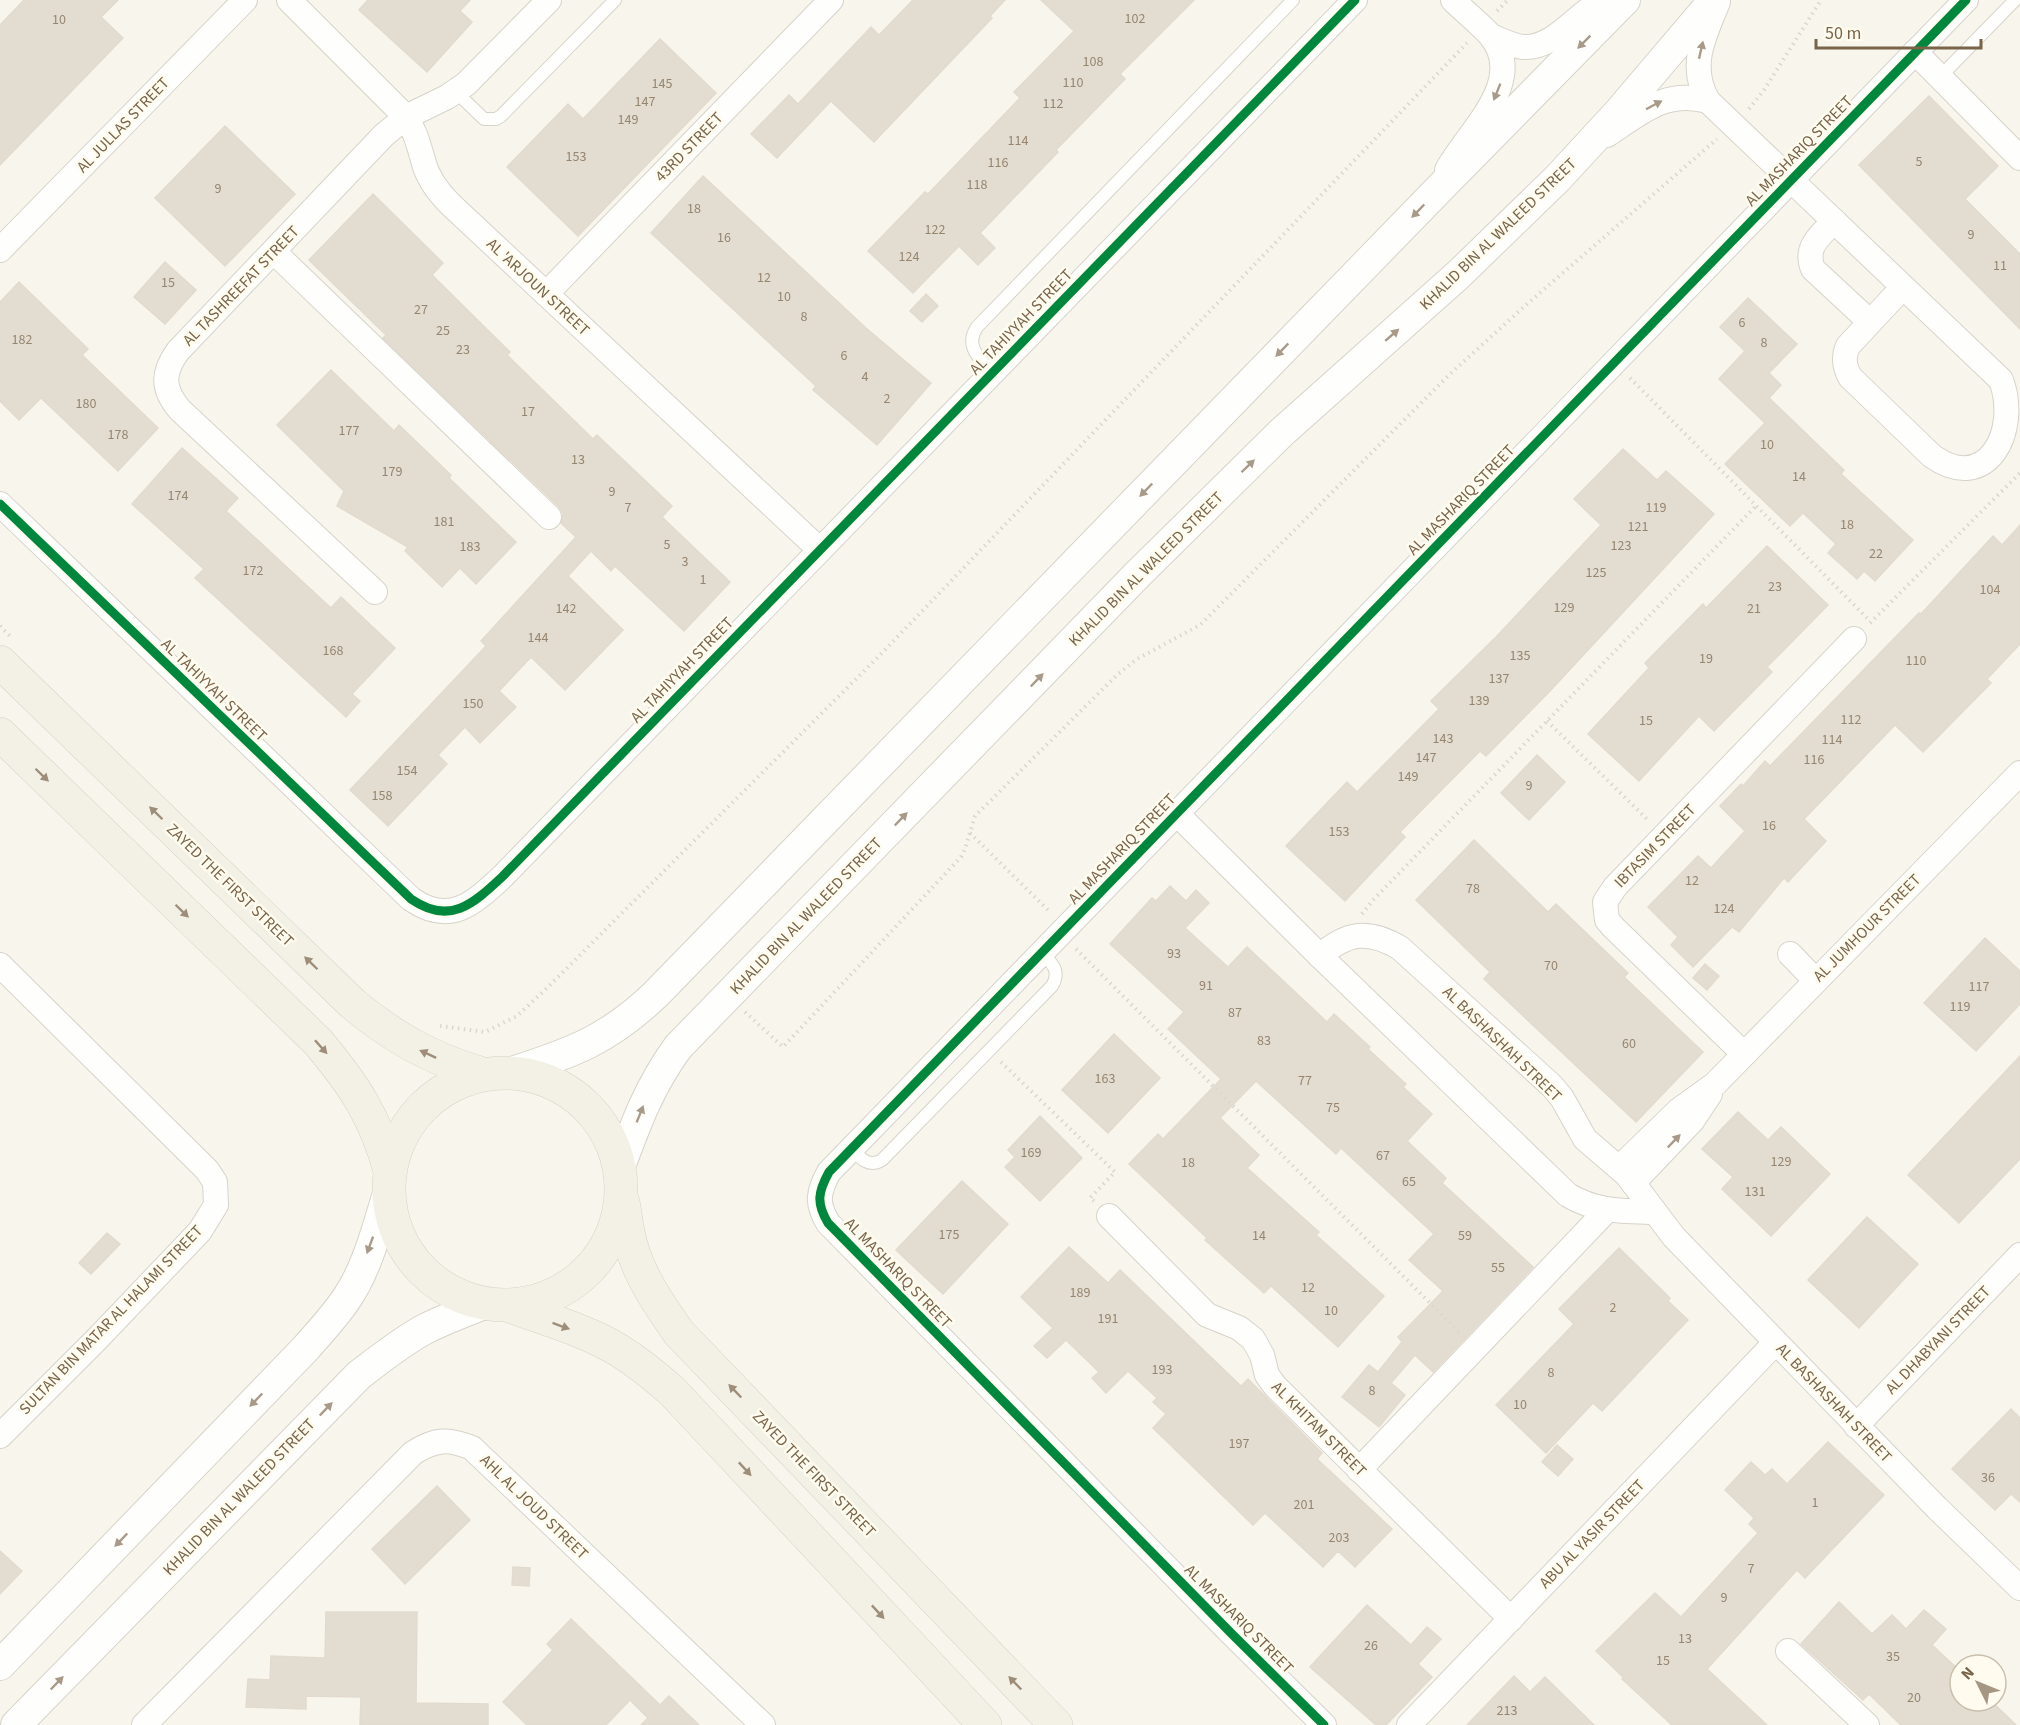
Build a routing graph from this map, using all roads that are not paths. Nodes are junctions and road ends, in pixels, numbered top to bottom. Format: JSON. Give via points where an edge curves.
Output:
{"nodes":[{"id":1,"x":245,"y":0,"type":"edge"},
{"id":2,"x":290,"y":0,"type":"edge"},
{"id":3,"x":549,"y":0,"type":"edge"},
{"id":4,"x":615,"y":0,"type":"edge"},
{"id":5,"x":831,"y":0,"type":"edge"},
{"id":6,"x":1293,"y":0,"type":"edge"},
{"id":7,"x":1453,"y":0,"type":"edge"},
{"id":8,"x":1604,"y":0,"type":"edge"},
{"id":9,"x":1625,"y":0,"type":"edge"},
{"id":10,"x":1714,"y":0,"type":"edge"},
{"id":11,"x":1719,"y":0,"type":"edge"},
{"id":12,"x":1966,"y":0,"type":"edge"},
{"id":13,"x":2015,"y":0,"type":"edge"},
{"id":14,"x":1352,"y":1,"type":"edge"},
{"id":15,"x":1491,"y":36,"type":"junction"},
{"id":16,"x":1915,"y":52,"type":"junction"},
{"id":17,"x":1940,"y":77,"type":"junction"},
{"id":18,"x":456,"y":92,"type":"junction"},
{"id":19,"x":1708,"y":101,"type":"junction"},
{"id":20,"x":406,"y":117,"type":"junction"},
{"id":21,"x":1587,"y":148,"type":"junction"},
{"id":22,"x":2020,"y":158,"type":"edge"},
{"id":23,"x":1791,"y":180,"type":"junction"},
{"id":24,"x":1441,"y":186,"type":"junction"},
{"id":25,"x":1834,"y":221,"type":"junction"},
{"id":26,"x":0,"y":250,"type":"edge"},
{"id":27,"x":274,"y":252,"type":"junction"},
{"id":28,"x":1903,"y":287,"type":"junction"},
{"id":29,"x":546,"y":294,"type":"junction"},
{"id":30,"x":1869,"y":321,"type":"junction"},
{"id":31,"x":992,"y":373,"type":"junction"},
{"id":32,"x":0,"y":504,"type":"edge"},
{"id":33,"x":549,"y":517,"type":"dead end"},
{"id":34,"x":820,"y":550,"type":"junction"},
{"id":35,"x":375,"y":592,"type":"dead end"},
{"id":36,"x":1854,"y":639,"type":"road end"},
{"id":37,"x":0,"y":662,"type":"edge"},
{"id":38,"x":0,"y":734,"type":"edge"},
{"id":39,"x":2020,"y":773,"type":"edge"},
{"id":40,"x":1177,"y":814,"type":"junction"},
{"id":41,"x":1042,"y":952,"type":"junction"},
{"id":42,"x":1790,"y":954,"type":"dead end"},
{"id":43,"x":1320,"y":956,"type":"junction"},
{"id":44,"x":0,"y":965,"type":"edge"},
{"id":45,"x":1816,"y":981,"type":"junction"},
{"id":46,"x":1744,"y":1054,"type":"junction"},
{"id":47,"x":496,"y":1073,"type":"junction"},
{"id":48,"x":852,"y":1149,"type":"junction"},
{"id":49,"x":1626,"y":1175,"type":"junction"},
{"id":50,"x":390,"y":1180,"type":"junction"},
{"id":51,"x":620,"y":1181,"type":"junction"},
{"id":52,"x":1607,"y":1210,"type":"junction"},
{"id":53,"x":1654,"y":1212,"type":"junction"},
{"id":54,"x":1109,"y":1216,"type":"road end"},
{"id":55,"x":2020,"y":1255,"type":"edge"},
{"id":56,"x":497,"y":1304,"type":"junction"},
{"id":57,"x":1775,"y":1343,"type":"junction"},
{"id":58,"x":1857,"y":1426,"type":"junction"},
{"id":59,"x":0,"y":1436,"type":"edge"},
{"id":60,"x":1359,"y":1470,"type":"junction"},
{"id":61,"x":2020,"y":1588,"type":"edge"},
{"id":62,"x":1511,"y":1619,"type":"junction"},
{"id":63,"x":1788,"y":1651,"type":"dead end"},
{"id":64,"x":0,"y":1665,"type":"edge"},
{"id":65,"x":942,"y":1681,"type":"junction"},
{"id":66,"x":16,"y":1725,"type":"edge"},
{"id":67,"x":144,"y":1725,"type":"edge"},
{"id":68,"x":763,"y":1725,"type":"edge"},
{"id":69,"x":971,"y":1725,"type":"edge"},
{"id":70,"x":985,"y":1725,"type":"edge"},
{"id":71,"x":1056,"y":1725,"type":"edge"},
{"id":72,"x":1324,"y":1725,"type":"edge"},
{"id":73,"x":1410,"y":1725,"type":"edge"},
{"id":74,"x":1867,"y":1725,"type":"edge"}],
"edges":[{"from":1,"to":26,"type":"street","name":"AL JULLAS STREET"},
{"from":2,"to":20,"type":"street","name":"AL 'ARJOUN STREET"},
{"from":3,"to":18,"type":"street","name":"AL TASHREEFAT STREET"},
{"from":4,"to":18,"type":"lane","via":[[496,119],[484,119]]},
{"from":5,"to":29,"type":"street","name":"43RD STREET"},
{"from":6,"to":31,"type":"lane","via":[[977,327],[972,349]]},
{"from":7,"to":15,"type":"street"},
{"from":8,"to":15,"type":"street","via":[[1544,43],[1523,47]]},
{"from":9,"to":24,"type":"street","one_way":true},
{"from":10,"to":21,"type":"street","name":"KHALID BIN AL WALEED STREET"},
{"from":19,"to":11,"type":"street","one_way":true,"via":[[1698,67],[1701,45]]},
{"from":12,"to":16,"type":"street","name":"AL MASHARIQ STREET"},
{"from":13,"to":17,"type":"lane"},
{"from":14,"to":31,"type":"street","name":"AL TAHIYYAH STREET"},
{"from":15,"to":24,"type":"street","one_way":true,"via":[[1500,57],[1501,82],[1490,108],[1458,151]]},
{"from":16,"to":17,"type":"street"},
{"from":16,"to":23,"type":"street","name":"AL MASHARIQ STREET"},
{"from":17,"to":22,"type":"street"},
{"from":18,"to":20,"type":"street","name":"AL TASHREEFAT STREET"},
{"from":21,"to":19,"type":"street","one_way":true,"via":[[1667,99],[1681,96]]},
{"from":19,"to":23,"type":"street"},
{"from":20,"to":27,"type":"street","name":"AL TASHREEFAT STREET","via":[[384,135]]},
{"from":20,"to":29,"type":"street","name":"AL 'ARJOUN STREET","via":[[440,193]]},
{"from":51,"to":21,"type":"street","name":"KHALID BIN AL WALEED STREET","one_way":true,"via":[[646,1099],[678,1047],[1163,549],[1281,433],[1495,241]]},
{"from":23,"to":25,"type":"street"},
{"from":23,"to":40,"type":"street","name":"AL MASHARIQ STREET"},
{"from":24,"to":47,"type":"street","one_way":true,"via":[[649,1001],[588,1045],[559,1057]]},
{"from":25,"to":28,"type":"street"},
{"from":25,"to":30,"type":"street","via":[[1814,242],[1810,262]]},
{"from":27,"to":33,"type":"street"},
{"from":27,"to":35,"type":"street","name":"AL TASHREEFAT STREET","via":[[178,351],[167,370],[168,393],[180,410]]},
{"from":28,"to":30,"type":"street"},
{"from":28,"to":30,"type":"street","via":[[2009,389],[2016,406],[2017,425],[2000,457],[1972,469],[1942,463],[1850,377],[1845,353]]},
{"from":29,"to":34,"type":"street","name":"AL 'ARJOUN STREET"},
{"from":31,"to":34,"type":"street","name":"AL TAHIYYAH STREET"},
{"from":32,"to":34,"type":"street","name":"AL TAHIYYAH STREET","via":[[401,890],[432,911],[446,912],[475,900],[503,876]]},
{"from":36,"to":46,"type":"street","name":"IBTASIM STREET","via":[[1605,902],[1607,920]]},
{"from":47,"to":37,"type":"main road","name":"ZAYED THE FIRST STREET","one_way":true,"via":[[427,1054],[361,1010]]},
{"from":38,"to":50,"type":"main road","one_way":true,"via":[[318,1042],[349,1080],[375,1123]]},
{"from":39,"to":45,"type":"street","name":"AL JUMHOUR STREET"},
{"from":40,"to":41,"type":"street","name":"AL MASHARIQ STREET"},
{"from":40,"to":43,"type":"street"},
{"from":41,"to":48,"type":"street","name":"AL MASHARIQ STREET"},
{"from":41,"to":48,"type":"lane","via":[[1054,964],[1055,981],[989,1051],[882,1161],[866,1162]]},
{"from":42,"to":45,"type":"street"},
{"from":43,"to":49,"type":"street","name":"AL BASHASHAH STREET","via":[[1334,943],[1347,938],[1373,936],[1400,948],[1552,1086],[1586,1139]]},
{"from":43,"to":52,"type":"street","via":[[1568,1195]]},
{"from":44,"to":59,"type":"street","name":"SULTAN BIN MATAR AL HALAMI STREET","via":[[207,1170],[215,1182],[216,1205],[200,1231]]},
{"from":45,"to":46,"type":"street","name":"AL JUMHOUR STREET"},
{"from":46,"to":49,"type":"street","name":"AL JUMHOUR STREET","via":[[1715,1084],[1679,1110]]},
{"from":47,"to":50,"type":"main road","via":[[456,1083],[412,1119],[398,1144]]},
{"from":47,"to":51,"type":"main road","name":"ZAYED THE FIRST STREET","via":[[535,1076],[582,1101],[612,1143]]},
{"from":48,"to":72,"type":"street","name":"AL MASHARIQ STREET","via":[[821,1185],[821,1211],[828,1223]]},
{"from":49,"to":53,"type":"street","name":"AL BASHASHAH STREET"},
{"from":50,"to":56,"type":"main road","via":[[392,1217],[417,1264],[437,1283],[460,1296]]},
{"from":50,"to":64,"type":"street","one_way":true,"via":[[362,1268],[348,1297],[327,1324]]},
{"from":51,"to":56,"type":"main road","via":[[616,1221],[604,1248],[586,1272],[563,1289],[536,1300]]},
{"from":71,"to":51,"type":"main road","name":"ZAYED THE FIRST STREET","one_way":true,"via":[[679,1333],[645,1279],[632,1248]]},
{"from":52,"to":53,"type":"street"},
{"from":52,"to":60,"type":"street"},
{"from":53,"to":57,"type":"street","name":"AL BASHASHAH STREET"},
{"from":54,"to":60,"type":"street","name":"AL KHITAM STREET","via":[[1207,1315],[1239,1328],[1253,1339],[1270,1380]]},
{"from":55,"to":58,"type":"street","name":"AL DHABYANI STREET"},
{"from":56,"to":65,"type":"main road","one_way":true,"via":[[587,1335],[644,1366]]},
{"from":66,"to":56,"type":"street","name":"KHALID BIN AL WALEED STREET","one_way":true,"via":[[359,1375],[423,1330],[450,1317]]},
{"from":57,"to":58,"type":"street","name":"AL BASHASHAH STREET"},
{"from":57,"to":62,"type":"street","name":"ABU AL YASIR STREET"},
{"from":58,"to":61,"type":"street","name":"AL BASHASHAH STREET"},
{"from":60,"to":62,"type":"street","name":"AL KHITAM STREET"},
{"from":62,"to":73,"type":"street","name":"ABU AL YASIR STREET"},
{"from":63,"to":74,"type":"street"},
{"from":65,"to":69,"type":"street"},
{"from":65,"to":70,"type":"main road"},
{"from":67,"to":68,"type":"street","name":"AHL AL JOUD STREET","via":[[413,1452],[441,1440],[472,1448]]}]}
